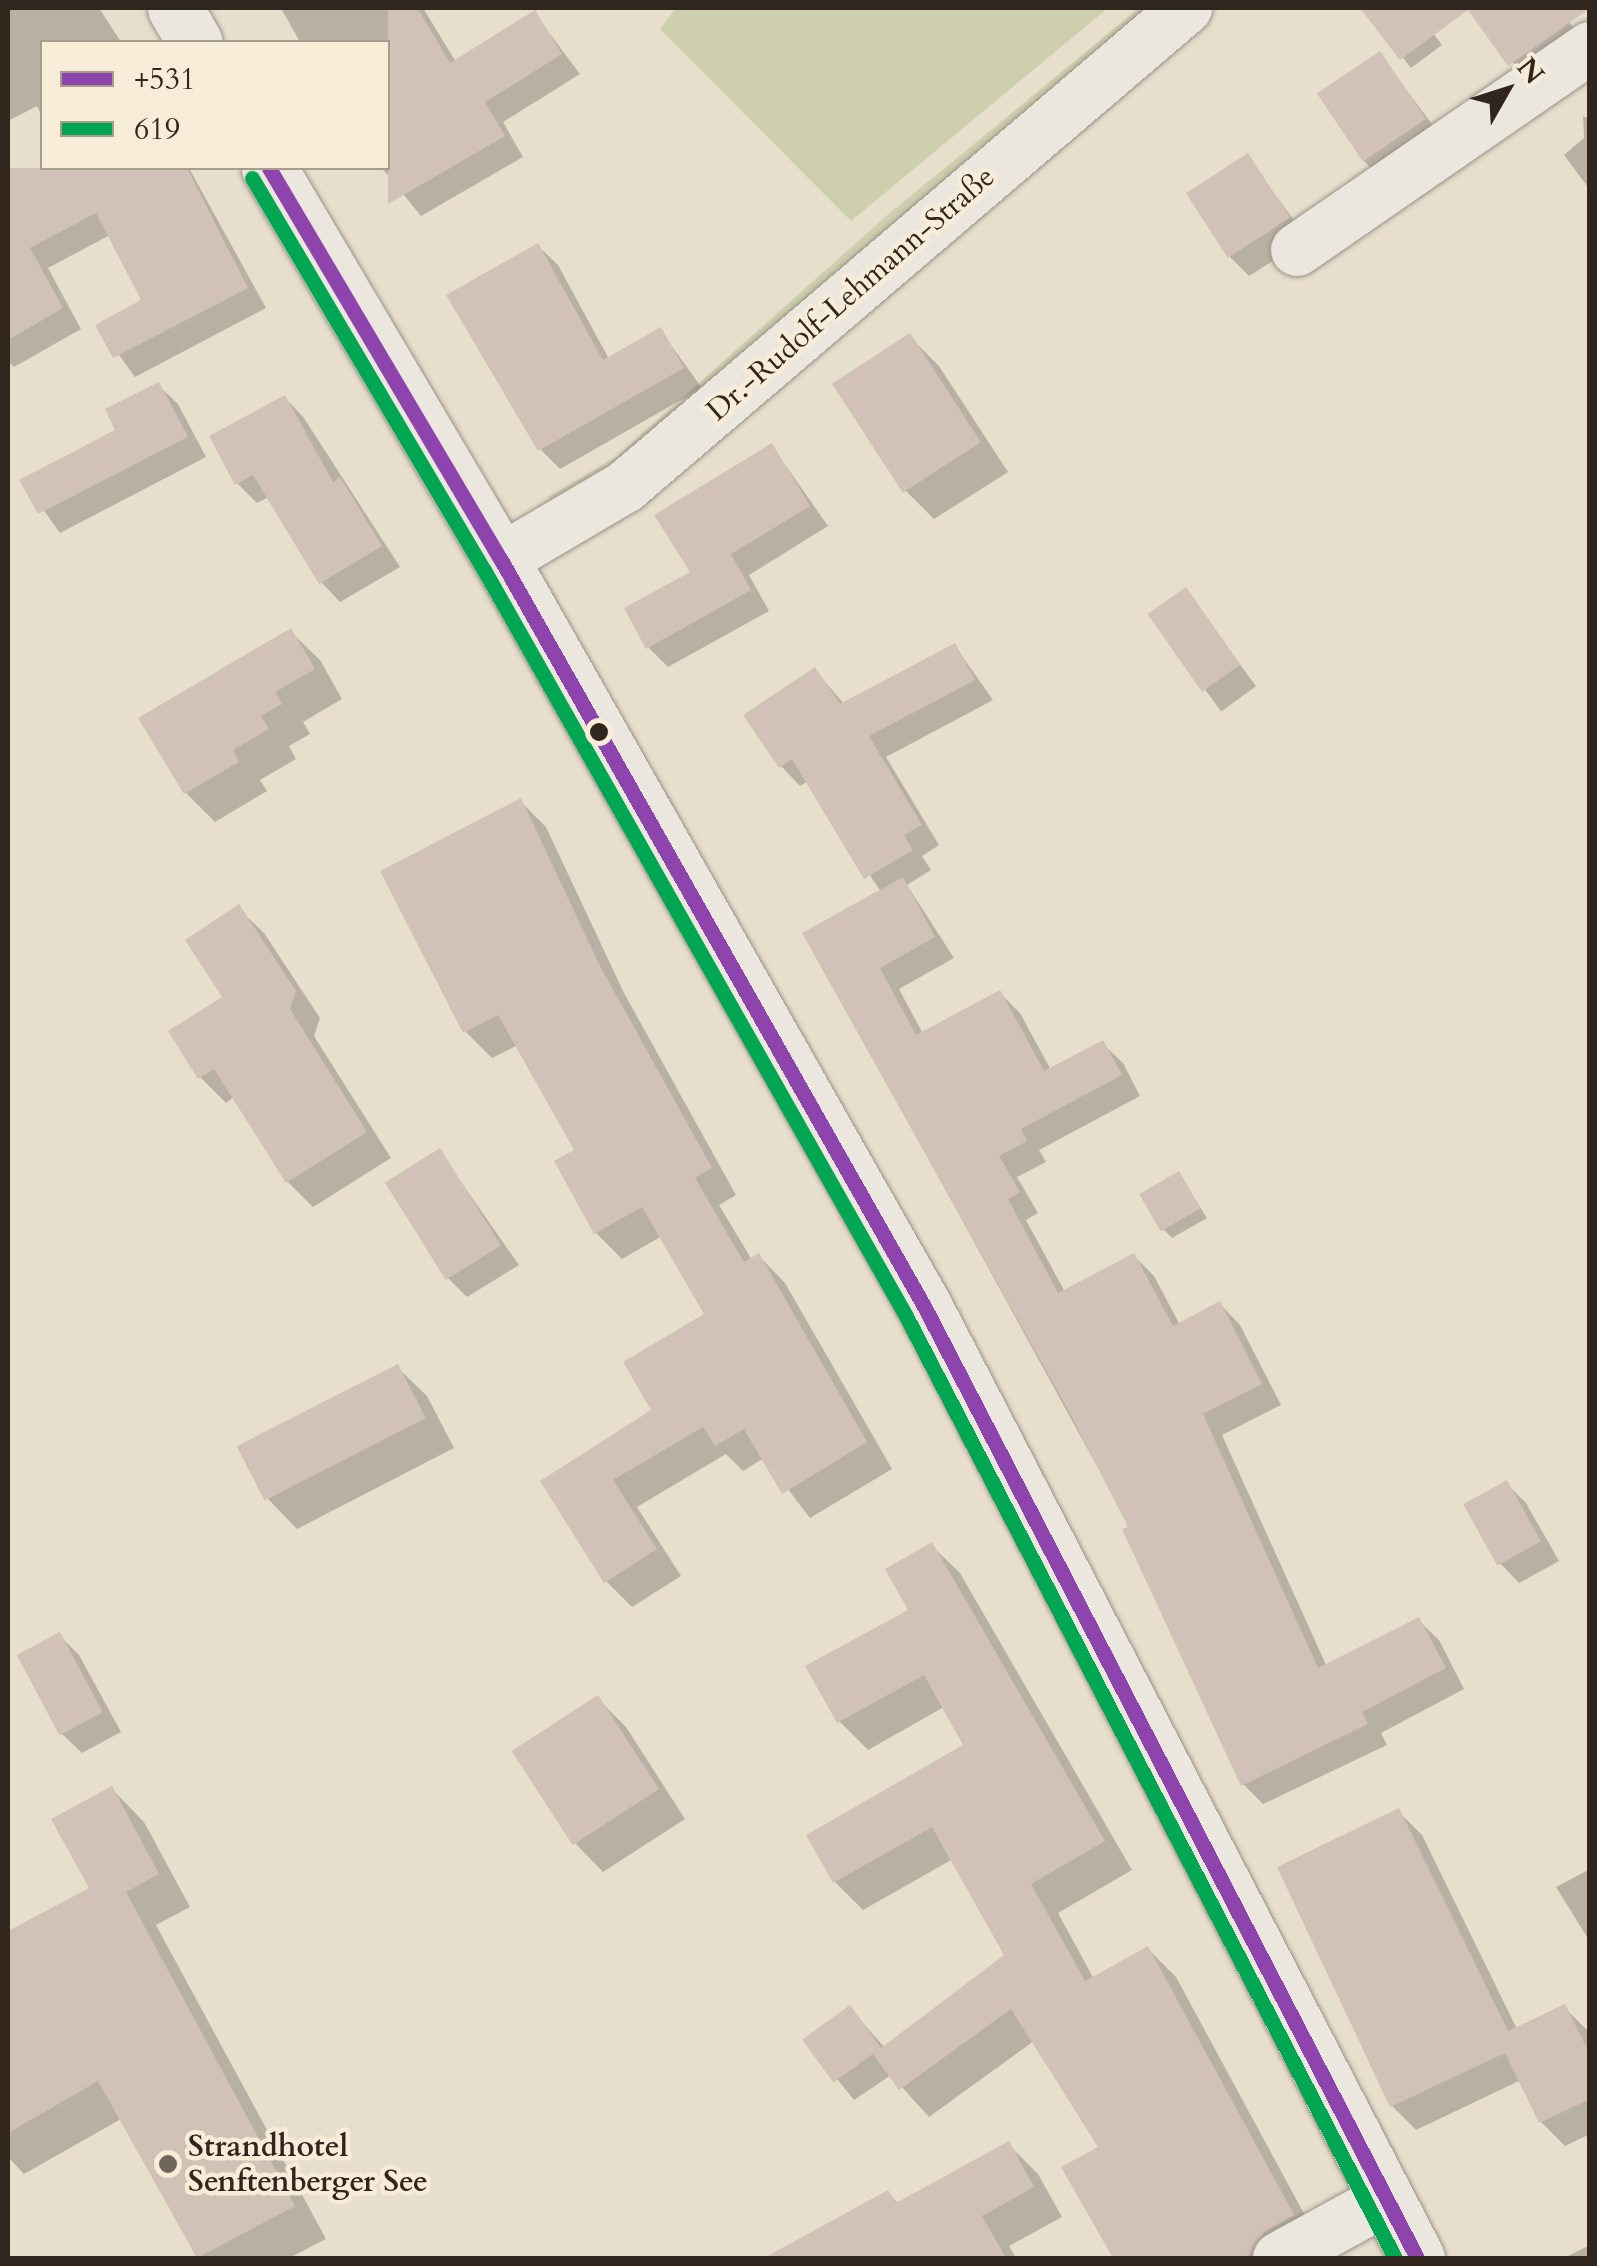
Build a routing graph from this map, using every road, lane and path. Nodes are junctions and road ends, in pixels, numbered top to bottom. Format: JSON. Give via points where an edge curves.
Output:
{"nodes":[{"id":1,"x":174,"y":8,"type":"edge"},
{"id":2,"x":1186,"y":8,"type":"edge"},
{"id":3,"x":194,"y":40,"type":"edge"},
{"id":4,"x":1590,"y":48,"type":"edge"},
{"id":5,"x":270,"y":170,"type":"edge"},
{"id":6,"x":1297,"y":250,"type":"dead end"},
{"id":7,"x":501,"y":560,"type":"junction"},
{"id":8,"x":1383,"y":2201,"type":"junction"},
{"id":9,"x":1279,"y":2258,"type":"edge"},
{"id":10,"x":1417,"y":2258,"type":"edge"}],
"edges":[{"from":1,"to":3,"type":"street"},
{"from":2,"to":7,"type":"street","name":"Dr.-Rudolf-Lehmann-Straße","via":[[625,487]]},
{"from":4,"to":6,"type":"street"},
{"from":5,"to":7,"type":"street"},
{"from":7,"to":8,"type":"street","via":[[924,1306]]},
{"from":8,"to":9,"type":"street"},
{"from":8,"to":10,"type":"street"}]}
